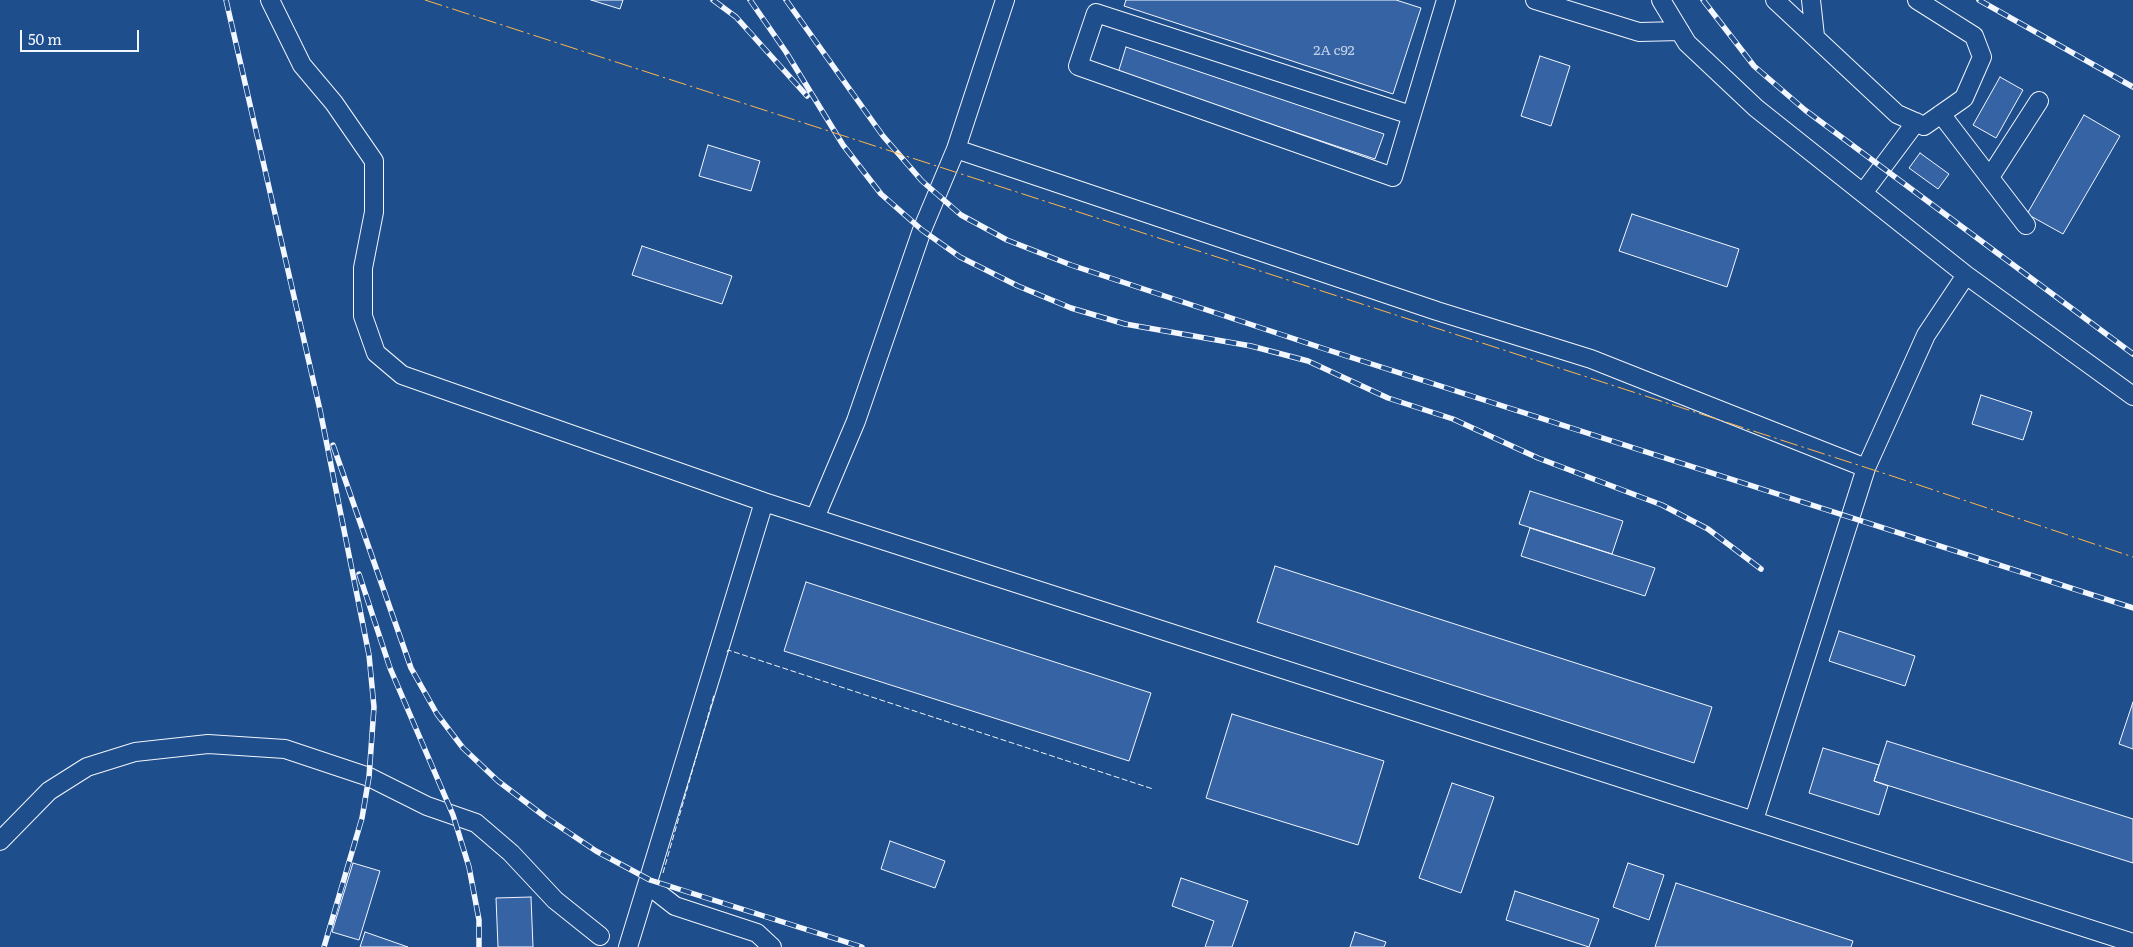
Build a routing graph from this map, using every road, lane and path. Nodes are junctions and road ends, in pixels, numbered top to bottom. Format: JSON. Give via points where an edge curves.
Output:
{"nodes":[{"id":1,"x":270,"y":0,"type":"edge"},
{"id":2,"x":1005,"y":0,"type":"edge"},
{"id":3,"x":1446,"y":0,"type":"edge"},
{"id":4,"x":1535,"y":0,"type":"edge"},
{"id":5,"x":1662,"y":0,"type":"edge"},
{"id":6,"x":1775,"y":0,"type":"edge"},
{"id":7,"x":1811,"y":0,"type":"edge"},
{"id":8,"x":1917,"y":0,"type":"edge"},
{"id":9,"x":1680,"y":31,"type":"junction"},
{"id":10,"x":1815,"y":36,"type":"junction"},
{"id":11,"x":2039,"y":101,"type":"dead end"},
{"id":12,"x":1941,"y":114,"type":"junction"},
{"id":13,"x":1411,"y":115,"type":"junction"},
{"id":14,"x":1916,"y":122,"type":"junction"},
{"id":15,"x":956,"y":149,"type":"junction"},
{"id":16,"x":1990,"y":178,"type":"junction"},
{"id":17,"x":1863,"y":193,"type":"junction"},
{"id":18,"x":2026,"y":225,"type":"dead end"},
{"id":19,"x":1966,"y":275,"type":"junction"},
{"id":20,"x":2133,"y":396,"type":"edge"},
{"id":21,"x":1866,"y":468,"type":"junction"},
{"id":22,"x":764,"y":502,"type":"junction"},
{"id":23,"x":816,"y":518,"type":"junction"},
{"id":24,"x":1754,"y":820,"type":"junction"},
{"id":25,"x":0,"y":841,"type":"edge"},
{"id":26,"x":648,"y":885,"type":"junction"},
{"id":27,"x":600,"y":936,"type":"dead end"},
{"id":28,"x":2133,"y":943,"type":"edge"},
{"id":29,"x":628,"y":947,"type":"edge"},
{"id":30,"x":772,"y":947,"type":"edge"}],
"edges":[{"from":1,"to":22,"type":"street","via":[[302,65],[334,103],[374,161],[374,212],[363,268],[363,316],[376,353],[402,375]]},
{"from":2,"to":15,"type":"street"},
{"from":3,"to":13,"type":"street"},
{"from":4,"to":9,"type":"street","via":[[1639,32]]},
{"from":5,"to":9,"type":"street"},
{"from":6,"to":10,"type":"street"},
{"from":7,"to":10,"type":"street"},
{"from":8,"to":12,"type":"street","via":[[1974,36],[1982,57],[1964,98]]},
{"from":9,"to":17,"type":"street","via":[[1687,43],[1756,108]]},
{"from":10,"to":14,"type":"street","via":[[1897,114]]},
{"from":11,"to":16,"type":"street"},
{"from":12,"to":14,"type":"street","via":[[1924,126]]},
{"from":12,"to":16,"type":"street"},
{"from":13,"to":13,"type":"street","via":[[1096,13],[1078,66],[1393,178]]},
{"from":14,"to":17,"type":"street"},
{"from":15,"to":21,"type":"street","via":[[1437,311],[1591,359]]},
{"from":15,"to":23,"type":"street","via":[[922,230],[856,421]]},
{"from":16,"to":18,"type":"street"},
{"from":17,"to":19,"type":"street"},
{"from":19,"to":20,"type":"street"},
{"from":19,"to":21,"type":"street","via":[[1926,335]]},
{"from":21,"to":24,"type":"street"},
{"from":22,"to":23,"type":"street"},
{"from":22,"to":26,"type":"street"},
{"from":23,"to":24,"type":"street"},
{"from":24,"to":28,"type":"street"},
{"from":25,"to":27,"type":"street","via":[[49,791],[87,767],[135,752],[208,744],[284,749],[369,777],[428,806],[476,823],[511,853],[555,900]]},
{"from":26,"to":29,"type":"street"},
{"from":26,"to":30,"type":"street","via":[[675,906],[757,933]]}]}
